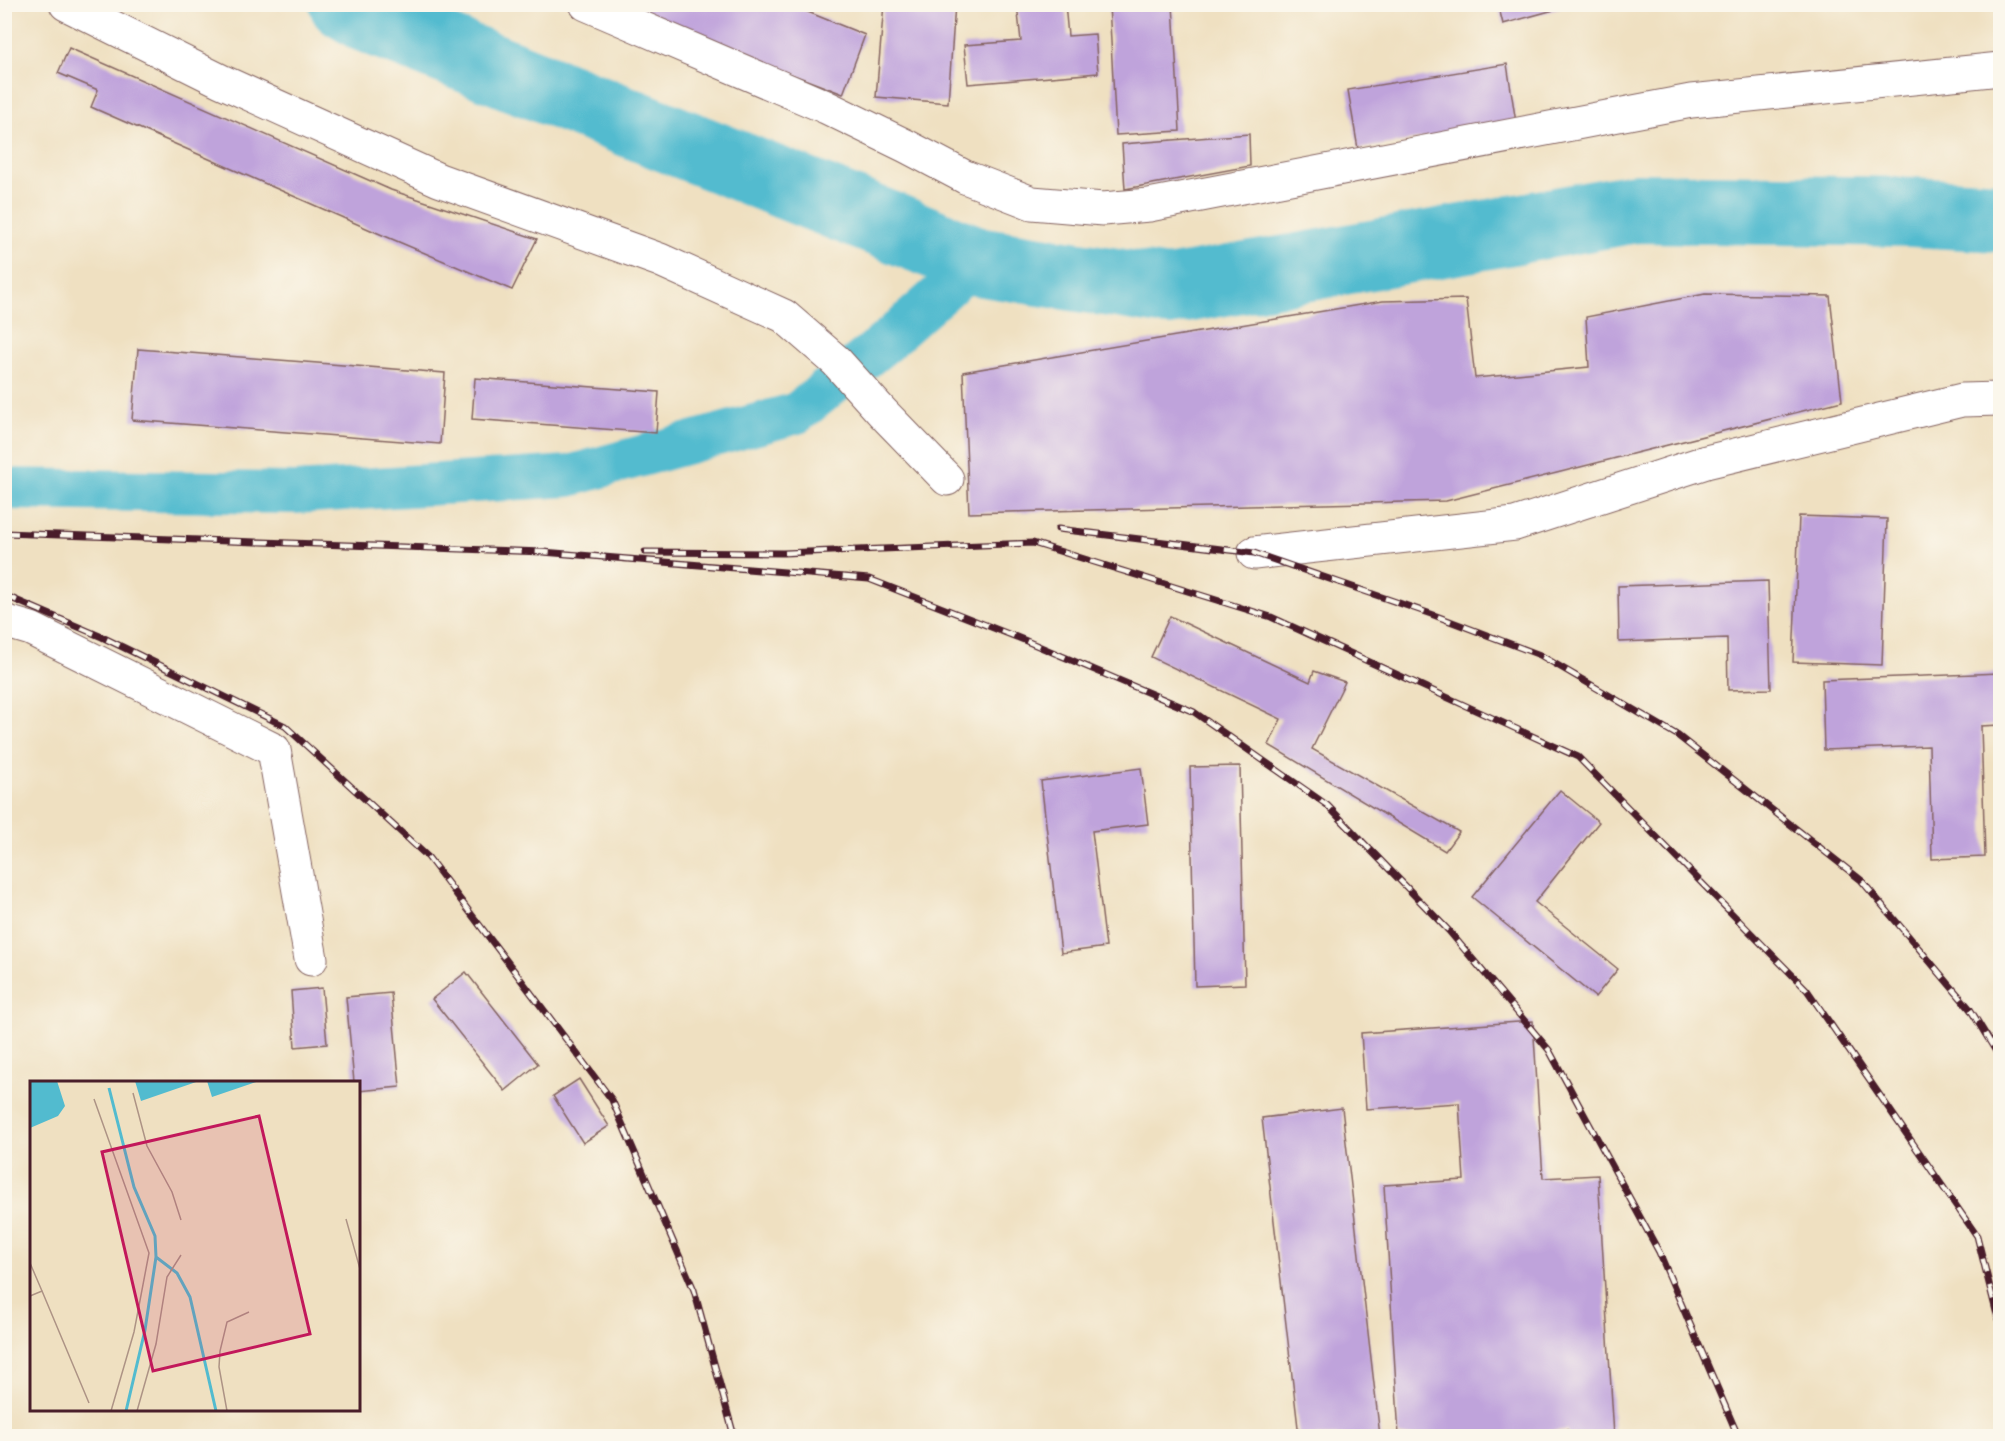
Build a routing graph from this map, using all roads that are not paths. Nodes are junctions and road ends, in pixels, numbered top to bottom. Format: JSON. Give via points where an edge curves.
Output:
{"nodes":[{"id":1,"x":66,"y":4,"type":"edge"},
{"id":2,"x":586,"y":4,"type":"edge"},
{"id":3,"x":2001,"y":69,"type":"edge"},
{"id":4,"x":2001,"y":399,"type":"edge"},
{"id":5,"x":947,"y":479,"type":"dead end"},
{"id":6,"x":1254,"y":553,"type":"dead end"},
{"id":7,"x":4,"y":621,"type":"edge"},
{"id":8,"x":311,"y":959,"type":"dead end"}],
"edges":[{"from":1,"to":5,"type":"street","via":[[221,81],[439,180],[660,260],[784,316],[836,361]]},
{"from":2,"to":3,"type":"street","via":[[826,107],[965,177],[1032,203],[1103,209],[1149,205],[1690,101]]},
{"from":4,"to":6,"type":"street","via":[[1962,400],[1706,462],[1515,524]]},
{"from":7,"to":8,"type":"street","via":[[32,629],[274,750]]}]}
